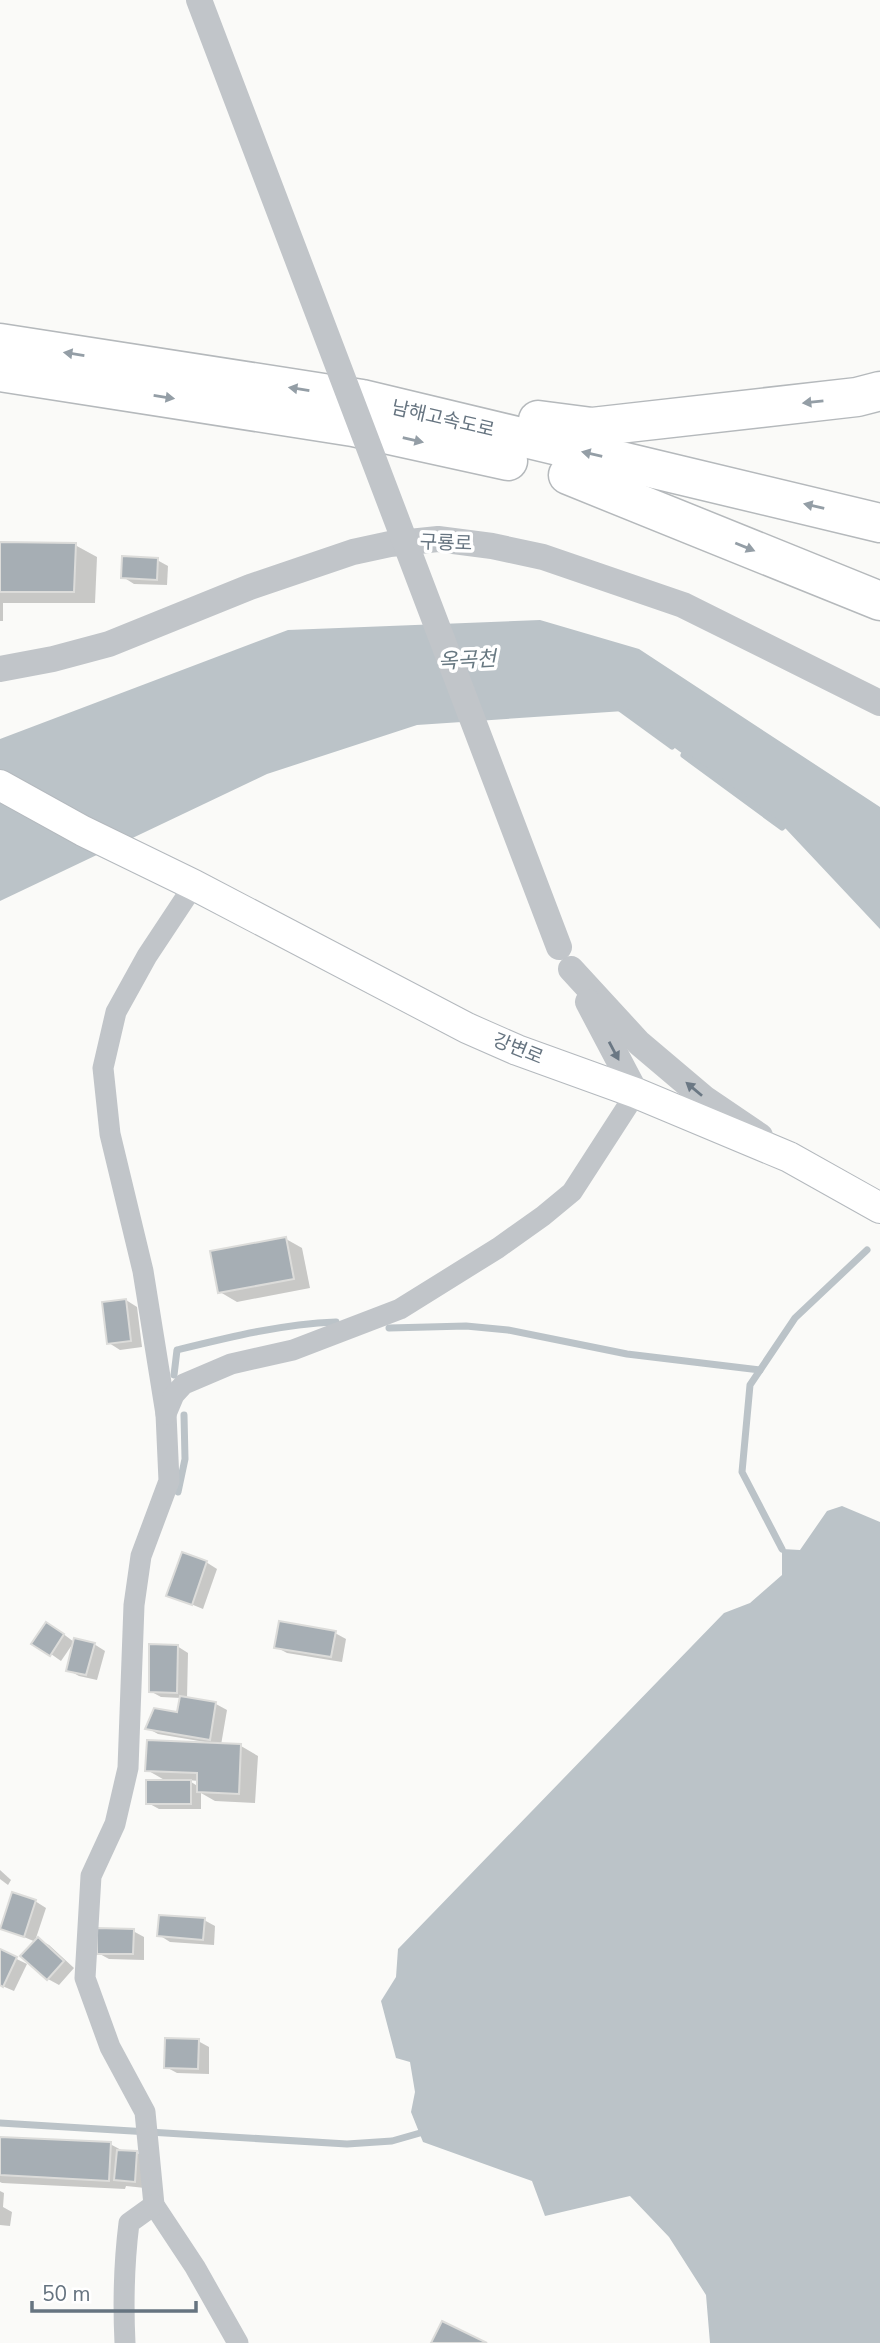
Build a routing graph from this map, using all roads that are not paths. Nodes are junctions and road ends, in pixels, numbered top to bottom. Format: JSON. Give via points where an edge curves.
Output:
{"nodes":[{"id":1,"x":199,"y":0,"type":"edge"},
{"id":2,"x":0,"y":343,"type":"edge"},
{"id":3,"x":0,"y":372,"type":"edge"},
{"id":4,"x":880,"y":391,"type":"edge"},
{"id":5,"x":362,"y":400,"type":"junction"},
{"id":6,"x":568,"y":475,"type":"junction"},
{"id":7,"x":880,"y":523,"type":"edge"},
{"id":8,"x":880,"y":551,"type":"edge"},
{"id":9,"x":880,"y":601,"type":"edge"},
{"id":10,"x":0,"y":668,"type":"edge"},
{"id":11,"x":880,"y":703,"type":"edge"},
{"id":12,"x":0,"y":785,"type":"edge"},
{"id":13,"x":194,"y":885,"type":"junction"},
{"id":14,"x":565,"y":958,"type":"junction"},
{"id":15,"x":636,"y":1093,"type":"junction"},
{"id":16,"x":789,"y":1157,"type":"junction"},
{"id":17,"x":880,"y":1208,"type":"edge"},
{"id":18,"x":166,"y":1414,"type":"junction"},
{"id":19,"x":154,"y":2205,"type":"junction"},
{"id":20,"x":125,"y":2343,"type":"edge"},
{"id":21,"x":237,"y":2343,"type":"edge"}],
"edges":[{"from":1,"to":14,"type":"street","bridge":true},
{"from":5,"to":2,"type":"highway","name":"남해고속도로","one_way":true},
{"from":3,"to":6,"type":"highway","name":"남해고속도로","one_way":true,"via":[[354,427]]},
{"from":4,"to":5,"type":"highway","one_way":true,"via":[[592,427]]},
{"from":7,"to":5,"type":"highway","name":"남해고속도로","one_way":true},
{"from":6,"to":8,"type":"highway","name":"남해고속도로"},
{"from":6,"to":9,"type":"highway","one_way":true},
{"from":10,"to":11,"type":"street","name":"구룡로","via":[[109,644],[250,587],[354,552],[438,540],[543,557],[671,601]]},
{"from":12,"to":13,"type":"main road","name":"강변로"},
{"from":13,"to":15,"type":"main road","name":"강변로","via":[[467,1028]]},
{"from":13,"to":18,"type":"street","via":[[116,1012],[103,1068],[110,1134],[143,1271]]},
{"from":14,"to":15,"type":"street","one_way":true},
{"from":16,"to":14,"type":"street","one_way":true,"via":[[704,1098],[639,1043]]},
{"from":15,"to":16,"type":"main road","name":"강변로"},
{"from":15,"to":18,"type":"street","via":[[572,1192],[498,1248],[400,1309],[293,1350],[231,1364],[184,1384]]},
{"from":16,"to":17,"type":"main road","name":"강변로"},
{"from":18,"to":19,"type":"street","via":[[169,1481],[141,1556],[134,1605],[128,1768],[115,1824],[91,1876],[85,1978],[110,2047],[145,2112]]},
{"from":19,"to":20,"type":"street","via":[[129,2223],[124,2257]]},
{"from":19,"to":21,"type":"street"}]}
